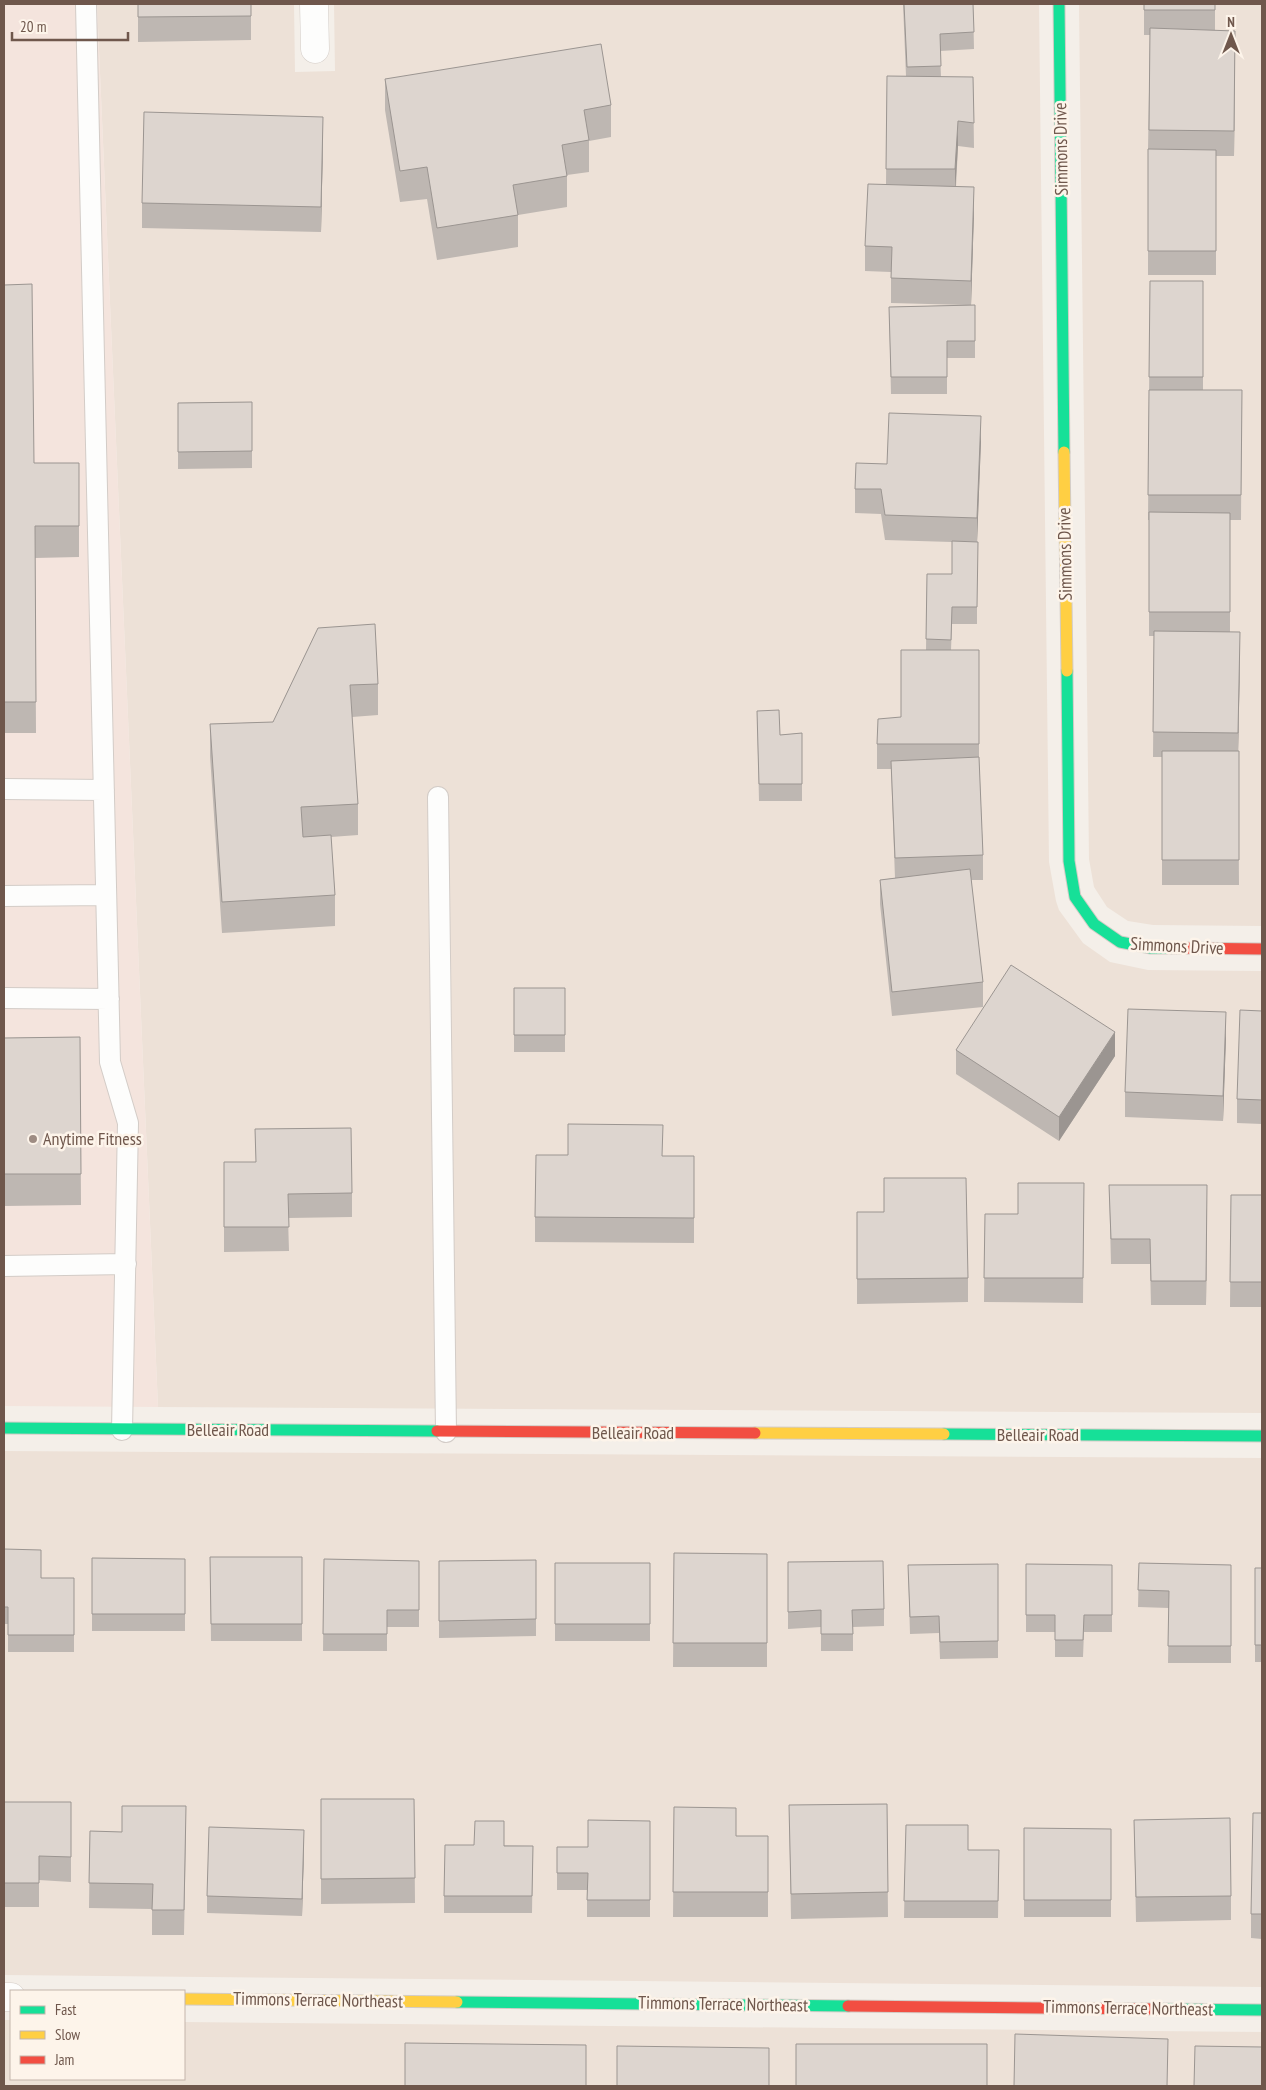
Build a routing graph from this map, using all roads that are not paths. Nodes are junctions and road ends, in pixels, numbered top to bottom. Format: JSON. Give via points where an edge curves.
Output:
{"nodes":[{"id":1,"x":86,"y":4,"type":"edge"},
{"id":2,"x":314,"y":4,"type":"edge"},
{"id":3,"x":1059,"y":4,"type":"edge"},
{"id":4,"x":315,"y":49,"type":"dead end"},
{"id":5,"x":4,"y":789,"type":"edge"},
{"id":6,"x":104,"y":790,"type":"junction"},
{"id":7,"x":438,"y":797,"type":"dead end"},
{"id":8,"x":106,"y":895,"type":"junction"},
{"id":9,"x":4,"y":896,"type":"edge"},
{"id":10,"x":1262,"y":949,"type":"edge"},
{"id":11,"x":4,"y":998,"type":"edge"},
{"id":12,"x":109,"y":999,"type":"junction"},
{"id":13,"x":126,"y":1264,"type":"junction"},
{"id":14,"x":4,"y":1266,"type":"edge"},
{"id":15,"x":4,"y":1428,"type":"edge"},
{"id":16,"x":122,"y":1430,"type":"junction"},
{"id":17,"x":446,"y":1432,"type":"junction"},
{"id":18,"x":1262,"y":1436,"type":"edge"},
{"id":19,"x":185,"y":1999,"type":"edge"},
{"id":20,"x":1262,"y":2010,"type":"edge"}],
"edges":[{"from":1,"to":6,"type":"lane"},
{"from":2,"to":4,"type":"street"},
{"from":3,"to":10,"type":"street","name":"Simmons Drive","via":[[1069,861],[1075,897],[1094,924],[1120,942],[1151,948]]},
{"from":5,"to":6,"type":"lane"},
{"from":6,"to":8,"type":"lane"},
{"from":7,"to":17,"type":"lane"},
{"from":8,"to":9,"type":"lane"},
{"from":8,"to":12,"type":"lane"},
{"from":11,"to":12,"type":"lane"},
{"from":12,"to":13,"type":"lane","via":[[110,1062],[128,1123]]},
{"from":13,"to":14,"type":"lane"},
{"from":13,"to":16,"type":"lane"},
{"from":15,"to":16,"type":"street","name":"Belleair Road"},
{"from":16,"to":17,"type":"street","name":"Belleair Road"},
{"from":17,"to":18,"type":"street","name":"Belleair Road"},
{"from":19,"to":20,"type":"street","name":"Timmons Terrace Northeast"}]}
